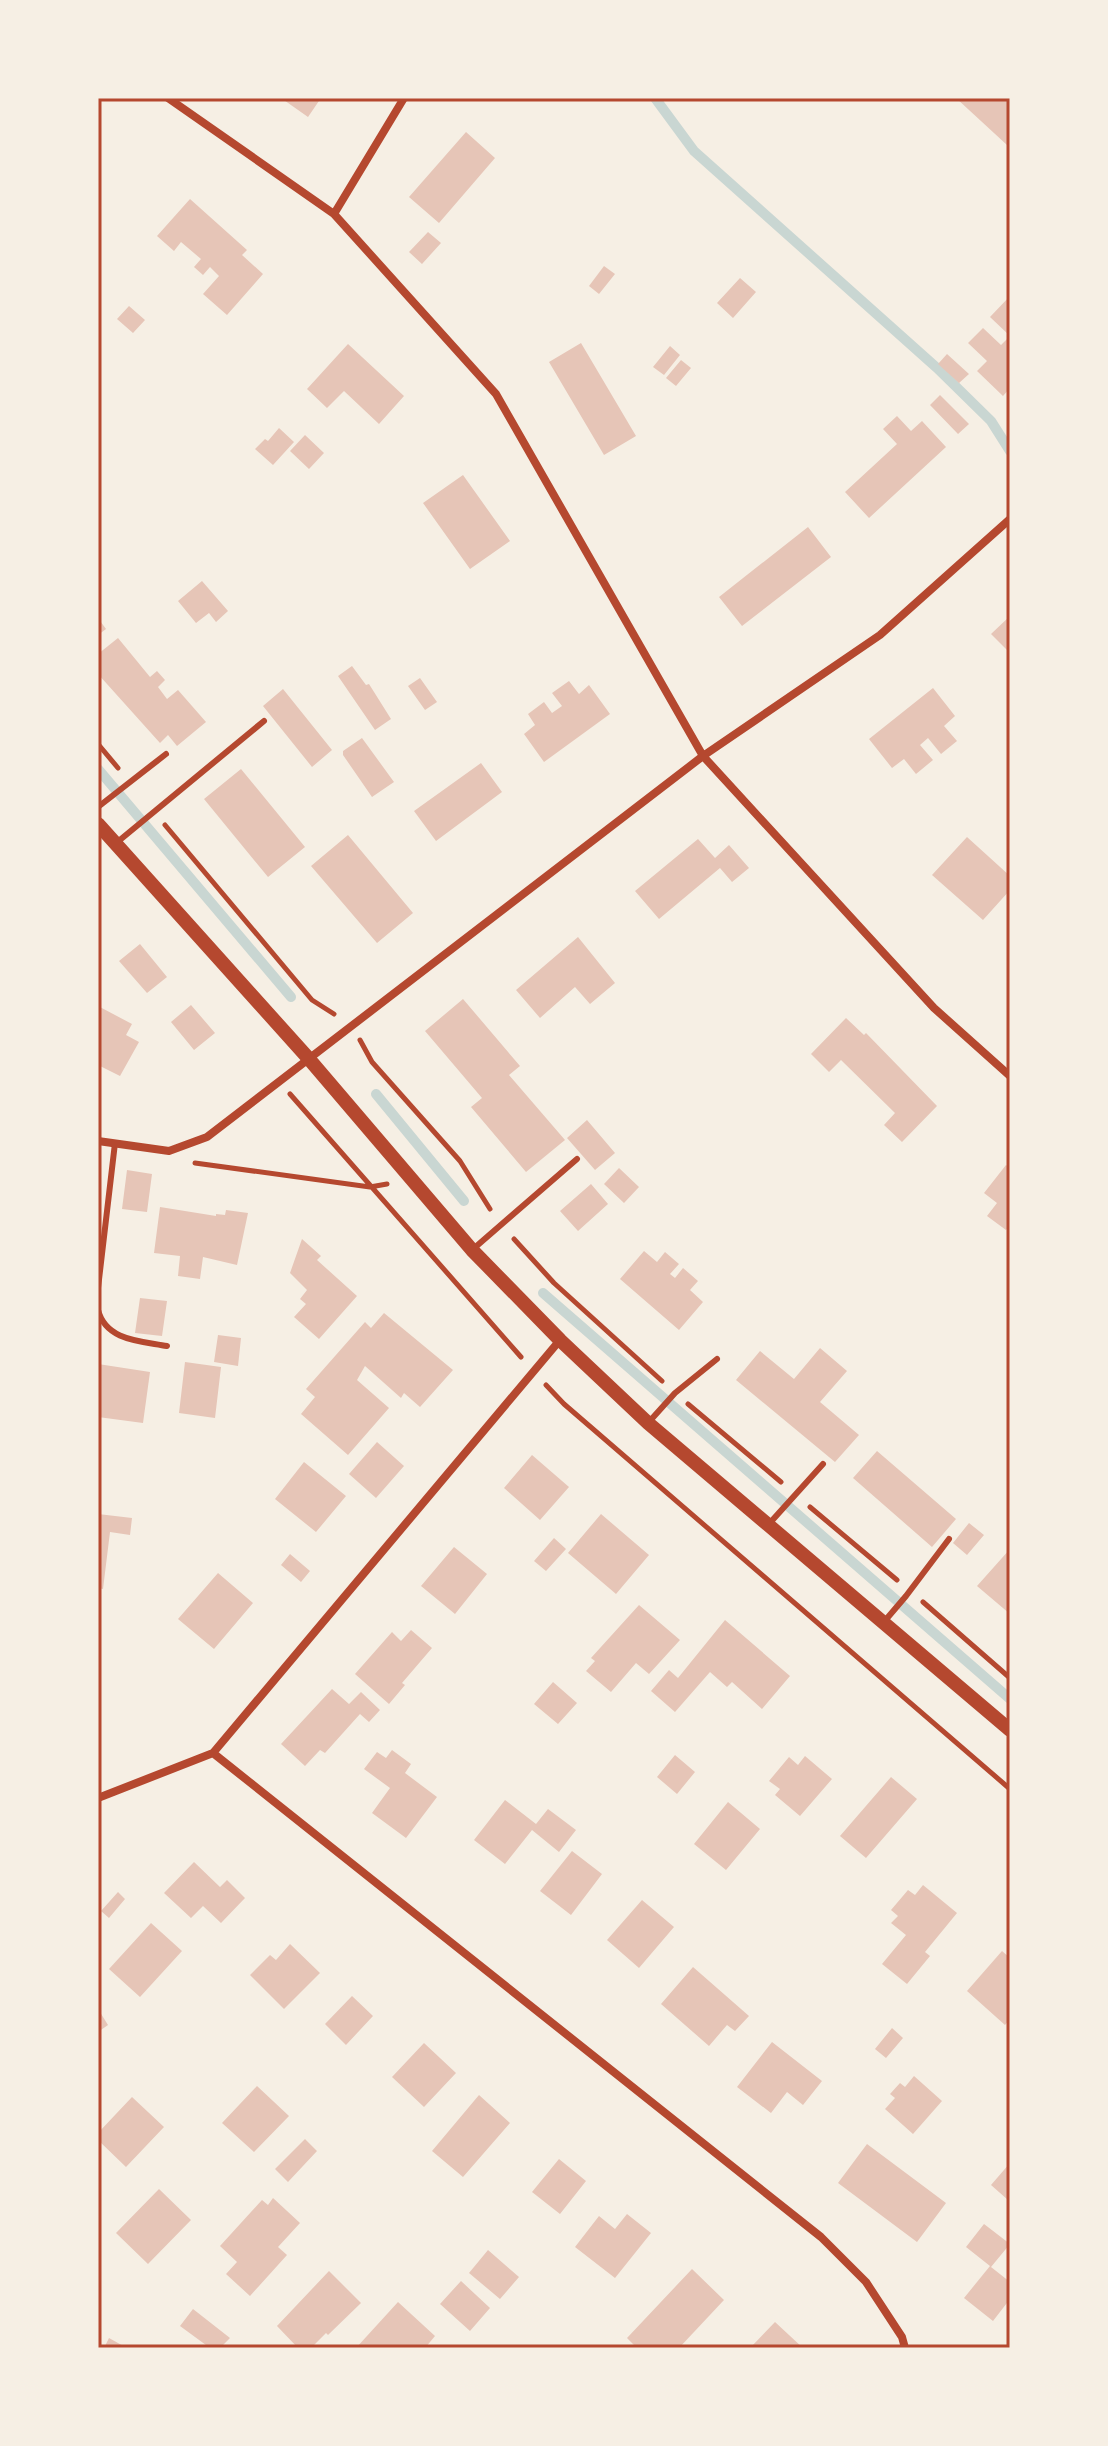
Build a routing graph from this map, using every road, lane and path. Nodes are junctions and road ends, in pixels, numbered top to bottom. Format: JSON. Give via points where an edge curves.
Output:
{"nodes":[{"id":1,"x":168,"y":98,"type":"edge"},
{"id":2,"x":404,"y":98,"type":"edge"},
{"id":3,"x":334,"y":214,"type":"junction"},
{"id":4,"x":1010,"y":519,"type":"edge"},
{"id":5,"x":264,"y":721,"type":"dead end"},
{"id":6,"x":98,"y":744,"type":"edge"},
{"id":7,"x":166,"y":754,"type":"dead end"},
{"id":8,"x":703,"y":756,"type":"junction"},
{"id":9,"x":126,"y":783,"type":"junction"},
{"id":10,"x":98,"y":807,"type":"edge"},
{"id":11,"x":152,"y":814,"type":"junction"},
{"id":12,"x":98,"y":824,"type":"edge"},
{"id":13,"x":115,"y":844,"type":"junction"},
{"id":14,"x":351,"y":1025,"type":"junction"},
{"id":15,"x":309,"y":1059,"type":"junction"},
{"id":16,"x":1010,"y":1076,"type":"edge"},
{"id":17,"x":280,"y":1083,"type":"junction"},
{"id":18,"x":98,"y":1141,"type":"edge"},
{"id":19,"x":115,"y":1143,"type":"junction"},
{"id":20,"x":169,"y":1151,"type":"junction"},
{"id":21,"x":577,"y":1159,"type":"dead end"},
{"id":22,"x":413,"y":1182,"type":"junction"},
{"id":23,"x":370,"y":1187,"type":"junction"},
{"id":24,"x":500,"y":1225,"type":"junction"},
{"id":25,"x":472,"y":1250,"type":"junction"},
{"id":26,"x":98,"y":1288,"type":"edge"},
{"id":27,"x":98,"y":1310,"type":"edge"},
{"id":28,"x":560,"y":1340,"type":"junction"},
{"id":29,"x":167,"y":1346,"type":"dead end"},
{"id":30,"x":717,"y":1359,"type":"dead end"},
{"id":31,"x":533,"y":1372,"type":"junction"},
{"id":32,"x":674,"y":1394,"type":"junction"},
{"id":33,"x":648,"y":1423,"type":"junction"},
{"id":34,"x":823,"y":1464,"type":"dead end"},
{"id":35,"x":794,"y":1498,"type":"junction"},
{"id":36,"x":768,"y":1525,"type":"junction"},
{"id":37,"x":949,"y":1539,"type":"dead end"},
{"id":38,"x":908,"y":1594,"type":"junction"},
{"id":39,"x":883,"y":1623,"type":"junction"},
{"id":40,"x":1010,"y":1678,"type":"edge"},
{"id":41,"x":1010,"y":1730,"type":"edge"},
{"id":42,"x":213,"y":1753,"type":"junction"},
{"id":43,"x":1010,"y":1789,"type":"edge"},
{"id":44,"x":98,"y":1798,"type":"edge"},
{"id":45,"x":905,"y":2348,"type":"edge"}],
"edges":[{"from":1,"to":3,"type":"street"},
{"from":2,"to":3,"type":"street"},
{"from":3,"to":8,"type":"street","via":[[496,394]]},
{"from":4,"to":8,"type":"street","via":[[880,635]]},
{"from":5,"to":11,"type":"lane"},
{"from":6,"to":9,"type":"path"},
{"from":7,"to":9,"type":"lane"},
{"from":8,"to":14,"type":"street"},
{"from":8,"to":16,"type":"street","via":[[934,1008]]},
{"from":9,"to":10,"type":"lane"},
{"from":11,"to":13,"type":"lane"},
{"from":11,"to":14,"type":"path","via":[[312,1000]]},
{"from":12,"to":13,"type":"street"},
{"from":13,"to":15,"type":"street"},
{"from":14,"to":15,"type":"street"},
{"from":14,"to":24,"type":"path","via":[[372,1062],[460,1161]]},
{"from":15,"to":17,"type":"street"},
{"from":15,"to":22,"type":"street"},
{"from":17,"to":20,"type":"street","via":[[207,1137]]},
{"from":17,"to":23,"type":"path"},
{"from":18,"to":19,"type":"street"},
{"from":19,"to":20,"type":"street"},
{"from":19,"to":26,"type":"lane"},
{"from":20,"to":23,"type":"path","via":[[189,1162]]},
{"from":21,"to":24,"type":"lane"},
{"from":22,"to":23,"type":"path"},
{"from":22,"to":25,"type":"street"},
{"from":23,"to":31,"type":"path"},
{"from":24,"to":25,"type":"lane"},
{"from":24,"to":32,"type":"path"},
{"from":25,"to":28,"type":"street"},
{"from":27,"to":29,"type":"lane","via":[[111,1332]]},
{"from":28,"to":31,"type":"street"},
{"from":28,"to":33,"type":"street"},
{"from":30,"to":32,"type":"lane"},
{"from":31,"to":42,"type":"street"},
{"from":31,"to":43,"type":"path"},
{"from":32,"to":33,"type":"lane"},
{"from":32,"to":35,"type":"path"},
{"from":33,"to":36,"type":"street"},
{"from":34,"to":35,"type":"lane"},
{"from":35,"to":36,"type":"lane"},
{"from":35,"to":38,"type":"path"},
{"from":36,"to":39,"type":"street"},
{"from":37,"to":38,"type":"lane"},
{"from":38,"to":39,"type":"lane"},
{"from":38,"to":40,"type":"path"},
{"from":39,"to":41,"type":"street"},
{"from":42,"to":44,"type":"street"},
{"from":42,"to":45,"type":"street","via":[[821,2237],[866,2282]]}]}
